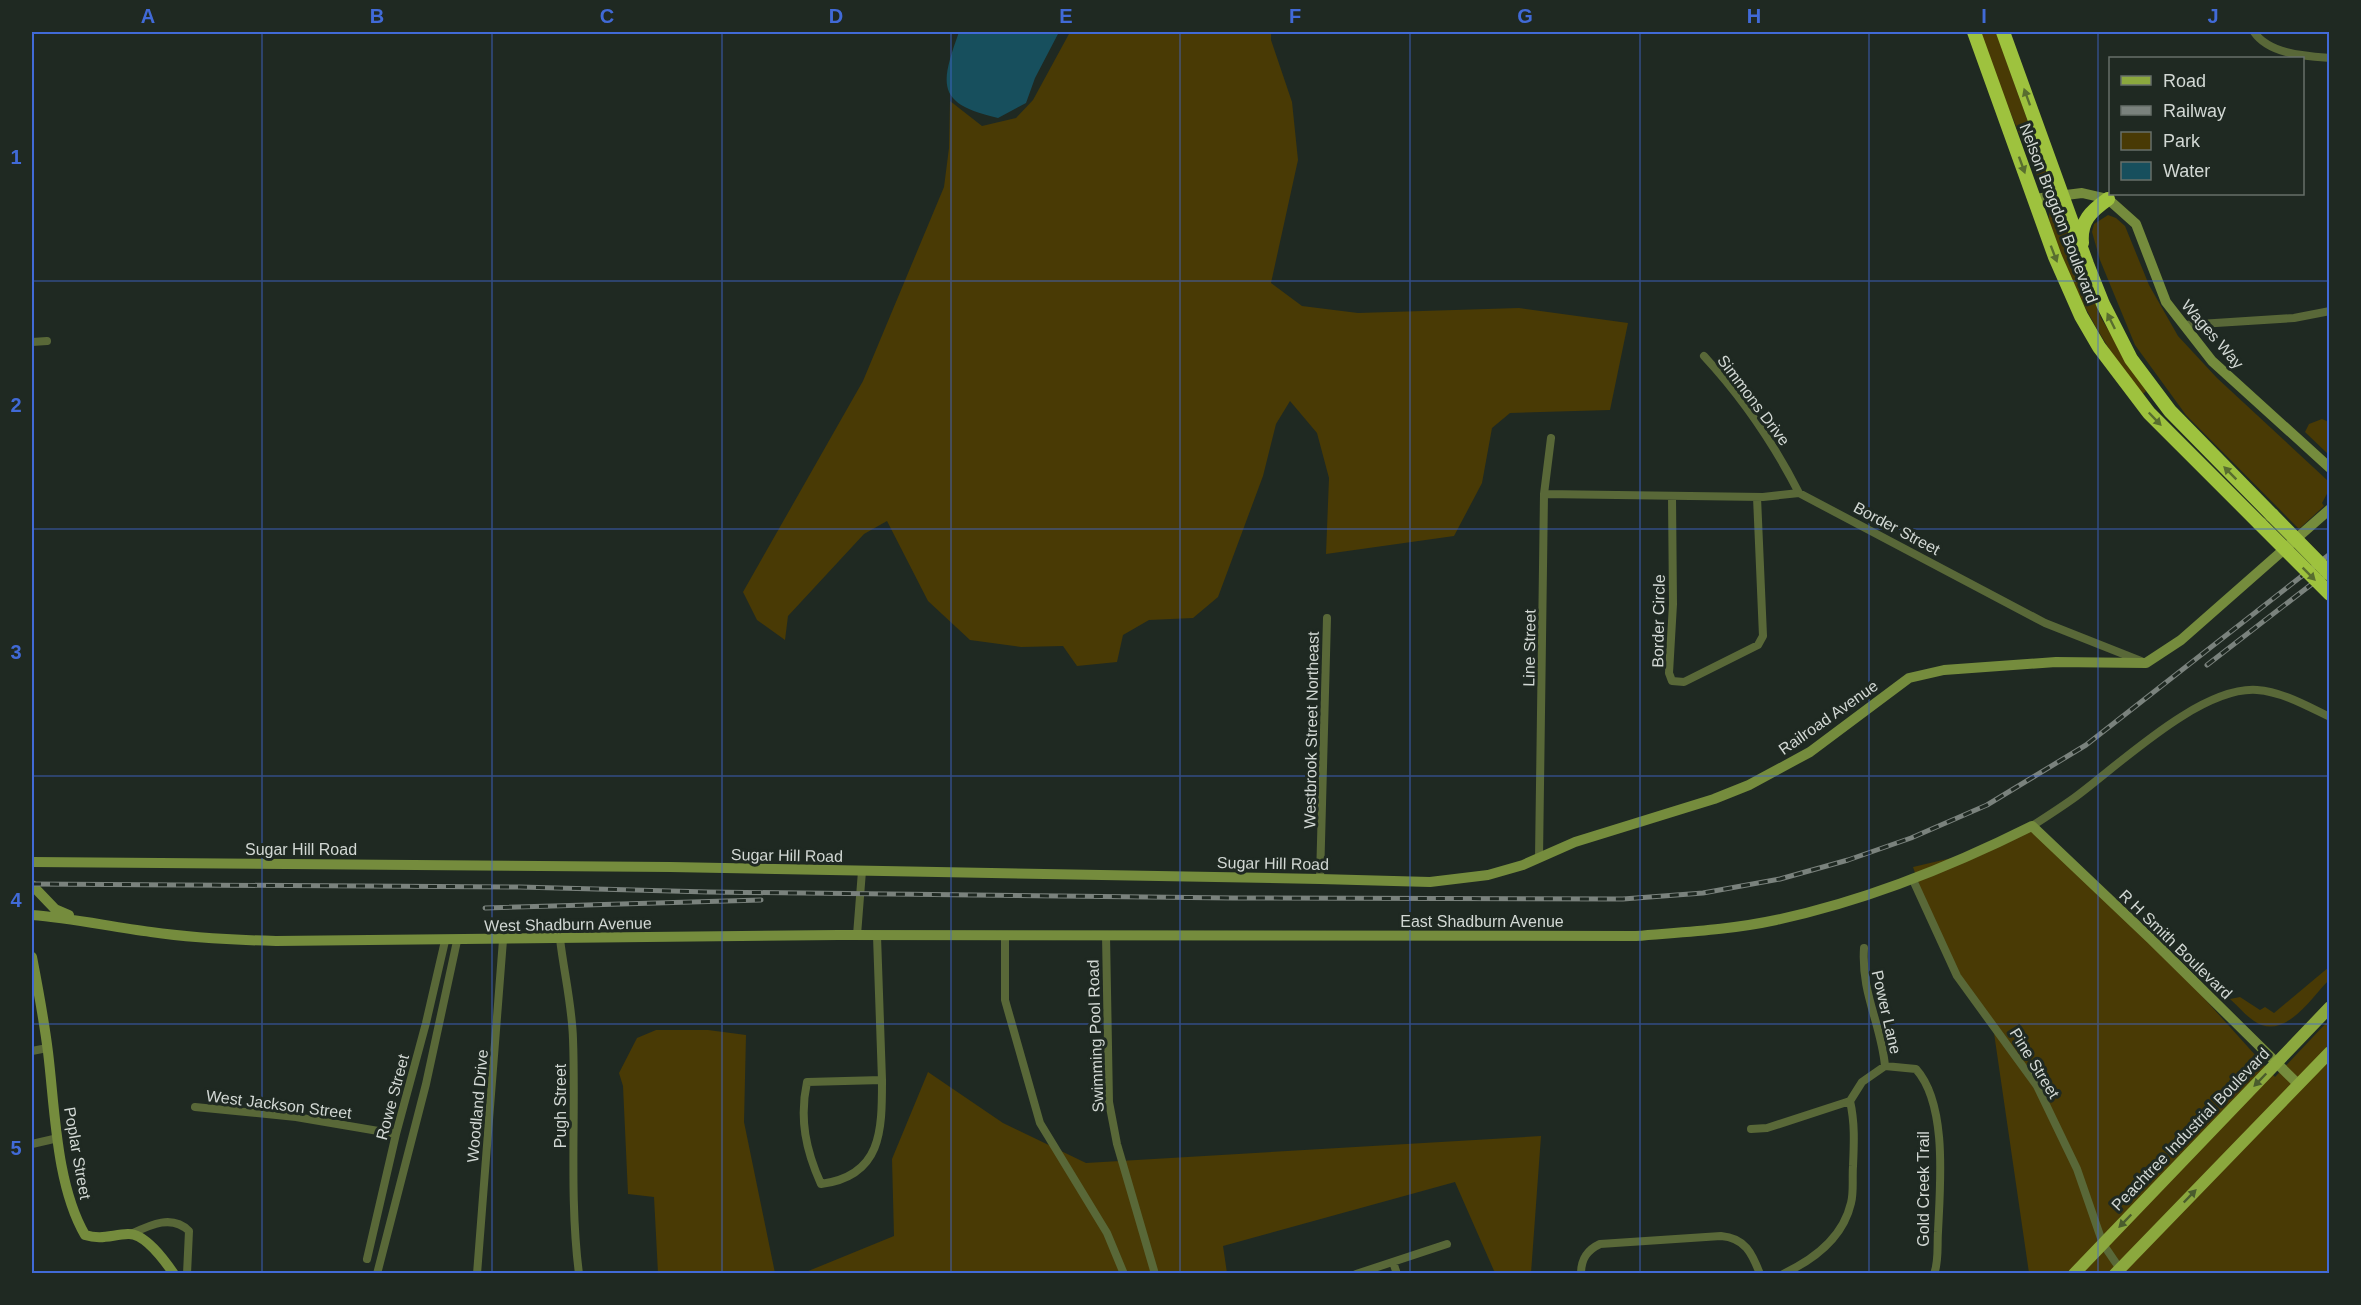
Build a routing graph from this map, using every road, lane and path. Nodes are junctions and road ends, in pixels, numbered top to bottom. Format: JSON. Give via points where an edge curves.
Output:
{"nodes":[{"id":1,"x":1974,"y":32,"type":"edge"},
{"id":2,"x":2003,"y":32,"type":"edge"},
{"id":3,"x":2254,"y":32,"type":"edge"},
{"id":4,"x":2330,"y":58,"type":"edge"},
{"id":5,"x":2062,"y":196,"type":"junction"},
{"id":6,"x":2034,"y":199,"type":"junction"},
{"id":7,"x":2108,"y":199,"type":"junction"},
{"id":8,"x":2082,"y":251,"type":"junction"},
{"id":9,"x":2330,"y":311,"type":"edge"},
{"id":10,"x":2184,"y":325,"type":"junction"},
{"id":11,"x":46,"y":341,"type":"dead end"},
{"id":12,"x":32,"y":342,"type":"edge"},
{"id":13,"x":1704,"y":356,"type":"dead end"},
{"id":14,"x":1551,"y":438,"type":"dead end"},
{"id":15,"x":2330,"y":468,"type":"edge"},
{"id":16,"x":1799,"y":493,"type":"junction"},
{"id":17,"x":1545,"y":494,"type":"junction"},
{"id":18,"x":1672,"y":497,"type":"junction"},
{"id":19,"x":1757,"y":497,"type":"junction"},
{"id":20,"x":2330,"y":509,"type":"edge"},
{"id":21,"x":2330,"y":574,"type":"edge"},
{"id":22,"x":2330,"y":594,"type":"edge"},
{"id":23,"x":1327,"y":618,"type":"dead end"},
{"id":24,"x":2146,"y":663,"type":"junction"},
{"id":25,"x":2330,"y":717,"type":"edge"},
{"id":26,"x":2032,"y":826,"type":"junction"},
{"id":27,"x":1539,"y":858,"type":"junction"},
{"id":28,"x":32,"y":862,"type":"edge"},
{"id":29,"x":862,"y":871,"type":"junction"},
{"id":30,"x":1320,"y":879,"type":"junction"},
{"id":31,"x":1913,"y":880,"type":"junction"},
{"id":32,"x":32,"y":885,"type":"edge"},
{"id":33,"x":32,"y":915,"type":"edge"},
{"id":34,"x":77,"y":919,"type":"junction"},
{"id":35,"x":857,"y":935,"type":"junction"},
{"id":36,"x":1106,"y":935,"type":"junction"},
{"id":37,"x":877,"y":936,"type":"junction"},
{"id":38,"x":1005,"y":936,"type":"junction"},
{"id":39,"x":560,"y":939,"type":"junction"},
{"id":40,"x":504,"y":940,"type":"junction"},
{"id":41,"x":445,"y":941,"type":"junction"},
{"id":42,"x":457,"y":941,"type":"junction"},
{"id":43,"x":1864,"y":948,"type":"dead end"},
{"id":44,"x":32,"y":957,"type":"edge"},
{"id":45,"x":34,"y":981,"type":"edge"},
{"id":46,"x":2330,"y":1007,"type":"edge"},
{"id":47,"x":47,"y":1048,"type":"junction"},
{"id":48,"x":32,"y":1051,"type":"edge"},
{"id":49,"x":2330,"y":1052,"type":"edge"},
{"id":50,"x":2277,"y":1062,"type":"junction"},
{"id":51,"x":1885,"y":1066,"type":"junction"},
{"id":52,"x":882,"y":1080,"type":"junction"},
{"id":53,"x":2298,"y":1084,"type":"junction"},
{"id":54,"x":1850,"y":1101,"type":"junction"},
{"id":55,"x":195,"y":1107,"type":"dead end"},
{"id":56,"x":1751,"y":1129,"type":"dead end"},
{"id":57,"x":396,"y":1134,"type":"junction"},
{"id":58,"x":58,"y":1138,"type":"junction"},
{"id":59,"x":32,"y":1143,"type":"edge"},
{"id":60,"x":131,"y":1234,"type":"junction"},
{"id":61,"x":1447,"y":1244,"type":"dead end"},
{"id":62,"x":2103,"y":1245,"type":"junction"},
{"id":63,"x":367,"y":1259,"type":"dead end"},
{"id":64,"x":1393,"y":1262,"type":"junction"},
{"id":65,"x":2118,"y":1271,"type":"edge"},
{"id":66,"x":174,"y":1274,"type":"edge"},
{"id":67,"x":187,"y":1274,"type":"edge"},
{"id":68,"x":377,"y":1274,"type":"edge"},
{"id":69,"x":477,"y":1274,"type":"edge"},
{"id":70,"x":579,"y":1274,"type":"edge"},
{"id":71,"x":1124,"y":1274,"type":"edge"},
{"id":72,"x":1155,"y":1274,"type":"edge"},
{"id":73,"x":1356,"y":1274,"type":"edge"},
{"id":74,"x":1397,"y":1274,"type":"edge"},
{"id":75,"x":1581,"y":1274,"type":"edge"},
{"id":76,"x":1760,"y":1274,"type":"edge"},
{"id":77,"x":1782,"y":1274,"type":"edge"},
{"id":78,"x":1934,"y":1274,"type":"edge"},
{"id":79,"x":2074,"y":1274,"type":"edge"}],
"edges":[{"from":1,"to":6,"type":"highway","name":"Nelson Brogdon Boulevard","one_way":true},
{"from":5,"to":2,"type":"highway","name":"Nelson Brogdon Boulevard","one_way":true},
{"from":3,"to":4,"type":"street","via":[[2261,42],[2302,56]]},
{"from":5,"to":6,"type":"street"},
{"from":5,"to":7,"type":"street","via":[[2082,193]]},
{"from":5,"to":8,"type":"highway","name":"Nelson Brogdon Boulevard"},
{"from":6,"to":22,"type":"highway","name":"Nelson Brogdon Boulevard","one_way":true,"bridge":true,"via":[[2080,313],[2099,347],[2149,412]]},
{"from":7,"to":8,"type":"highway","via":[[2083,223]]},
{"from":7,"to":10,"type":"street","name":"Wages Way","via":[[2136,224],[2166,302]]},
{"from":21,"to":8,"type":"highway","name":"Nelson Brogdon Boulevard","one_way":true,"bridge":true,"via":[[2170,411],[2131,359]]},
{"from":9,"to":10,"type":"street","via":[[2294,318]]},
{"from":10,"to":15,"type":"street","name":"Wages Way","via":[[2212,361]]},
{"from":11,"to":12,"type":"street"},
{"from":13,"to":16,"type":"street","name":"Simmons Drive","via":[[1767,435]]},
{"from":14,"to":17,"type":"street","name":"Line Street"},
{"from":16,"to":19,"type":"street"},
{"from":16,"to":24,"type":"street","name":"Border Street","via":[[2045,623]]},
{"from":17,"to":18,"type":"street"},
{"from":17,"to":27,"type":"street","name":"Line Street"},
{"from":18,"to":19,"type":"street"},
{"from":18,"to":19,"type":"street","name":"Border Circle","via":[[1669,673],[1672,681],[1684,682],[1758,645],[1763,636]]},
{"from":20,"to":24,"type":"street","via":[[2181,640]]},
{"from":23,"to":30,"type":"street","name":"Westbrook Street Northeast"},
{"from":24,"to":27,"type":"street","name":"Railroad Avenue","via":[[2056,662],[1944,670],[1909,678],[1810,752],[1749,785],[1575,842]]},
{"from":25,"to":26,"type":"street","via":[[2290,698],[2256,690],[2223,696],[2184,714]]},
{"from":26,"to":31,"type":"street","name":"East Shadburn Avenue"},
{"from":26,"to":50,"type":"street","name":"R H Smith Boulevard"},
{"from":27,"to":30,"type":"street","name":"Sugar Hill Road","via":[[1488,875],[1430,882]]},
{"from":28,"to":29,"type":"street","name":"Sugar Hill Road"},
{"from":29,"to":30,"type":"street","name":"Sugar Hill Road"},
{"from":29,"to":35,"type":"street"},
{"from":31,"to":36,"type":"street","name":"East Shadburn Avenue","via":[[1775,921],[1636,936]]},
{"from":31,"to":62,"type":"street","name":"Pine Street","via":[[1957,976],[2037,1086],[2077,1169]]},
{"from":32,"to":34,"type":"street","via":[[55,909]]},
{"from":33,"to":34,"type":"street","name":"West Shadburn Avenue"},
{"from":34,"to":41,"type":"street","name":"West Shadburn Avenue","via":[[149,932],[231,940]]},
{"from":35,"to":37,"type":"street","name":"West Shadburn Avenue"},
{"from":35,"to":39,"type":"street","name":"West Shadburn Avenue"},
{"from":36,"to":38,"type":"street","name":"West Shadburn Avenue"},
{"from":36,"to":72,"type":"street","name":"Swimming Pool Road","via":[[1109,1102],[1117,1144]]},
{"from":37,"to":38,"type":"street","name":"West Shadburn Avenue"},
{"from":37,"to":52,"type":"street"},
{"from":38,"to":71,"type":"street","via":[[1005,1000],[1040,1124],[1107,1233]]},
{"from":39,"to":40,"type":"street","name":"West Shadburn Avenue"},
{"from":39,"to":70,"type":"street","name":"Pugh Street","via":[[570,987],[573,1038],[574,1198]]},
{"from":40,"to":42,"type":"street","name":"West Shadburn Avenue"},
{"from":40,"to":69,"type":"street","name":"Woodland Drive"},
{"from":41,"to":42,"type":"street","name":"West Shadburn Avenue"},
{"from":41,"to":57,"type":"street","name":"Rowe Street"},
{"from":42,"to":68,"type":"street","via":[[426,1084]]},
{"from":43,"to":51,"type":"street","name":"Power Lane","via":[[1865,989]]},
{"from":44,"to":45,"type":"street","name":"Poplar Street"},
{"from":45,"to":47,"type":"street","name":"Poplar Street"},
{"from":46,"to":50,"type":"main road","name":"Peachtree Industrial Boulevard"},
{"from":47,"to":48,"type":"street"},
{"from":47,"to":58,"type":"street","name":"Poplar Street"},
{"from":49,"to":53,"type":"main road"},
{"from":50,"to":53,"type":"street","name":"R H Smith Boulevard"},
{"from":50,"to":62,"type":"main road","name":"Peachtree Industrial Boulevard","one_way":true},
{"from":51,"to":54,"type":"street","name":"Power Lane","via":[[1862,1082]]},
{"from":51,"to":78,"type":"street","name":"Gold Creek Trail","via":[[1916,1069],[1927,1081],[1939,1128],[1940,1188]]},
{"from":52,"to":52,"type":"street","via":[[807,1082],[803,1101],[808,1155],[821,1184],[852,1178],[874,1152],[882,1126]]},
{"from":65,"to":53,"type":"main road","one_way":true},
{"from":54,"to":56,"type":"street","via":[[1767,1128]]},
{"from":54,"to":77,"type":"street","via":[[1854,1121],[1851,1203],[1826,1247],[1806,1263]]},
{"from":55,"to":57,"type":"street","name":"West Jackson Street","via":[[296,1117]]},
{"from":57,"to":63,"type":"street","name":"Rowe Street"},
{"from":58,"to":59,"type":"street"},
{"from":58,"to":60,"type":"street","name":"Poplar Street","via":[[73,1214],[85,1234],[98,1239]]},
{"from":60,"to":66,"type":"street","via":[[144,1241]]},
{"from":60,"to":67,"type":"street","name":"Poplar Street","via":[[168,1221],[182,1223],[189,1231]]},
{"from":61,"to":64,"type":"street"},
{"from":62,"to":65,"type":"street","name":"Pine Street"},
{"from":62,"to":79,"type":"main road","name":"Peachtree Industrial Boulevard"},
{"from":64,"to":73,"type":"street"},
{"from":64,"to":74,"type":"street"},
{"from":75,"to":76,"type":"street","via":[[1587,1252],[1600,1244],[1721,1236],[1747,1246]]}]}
